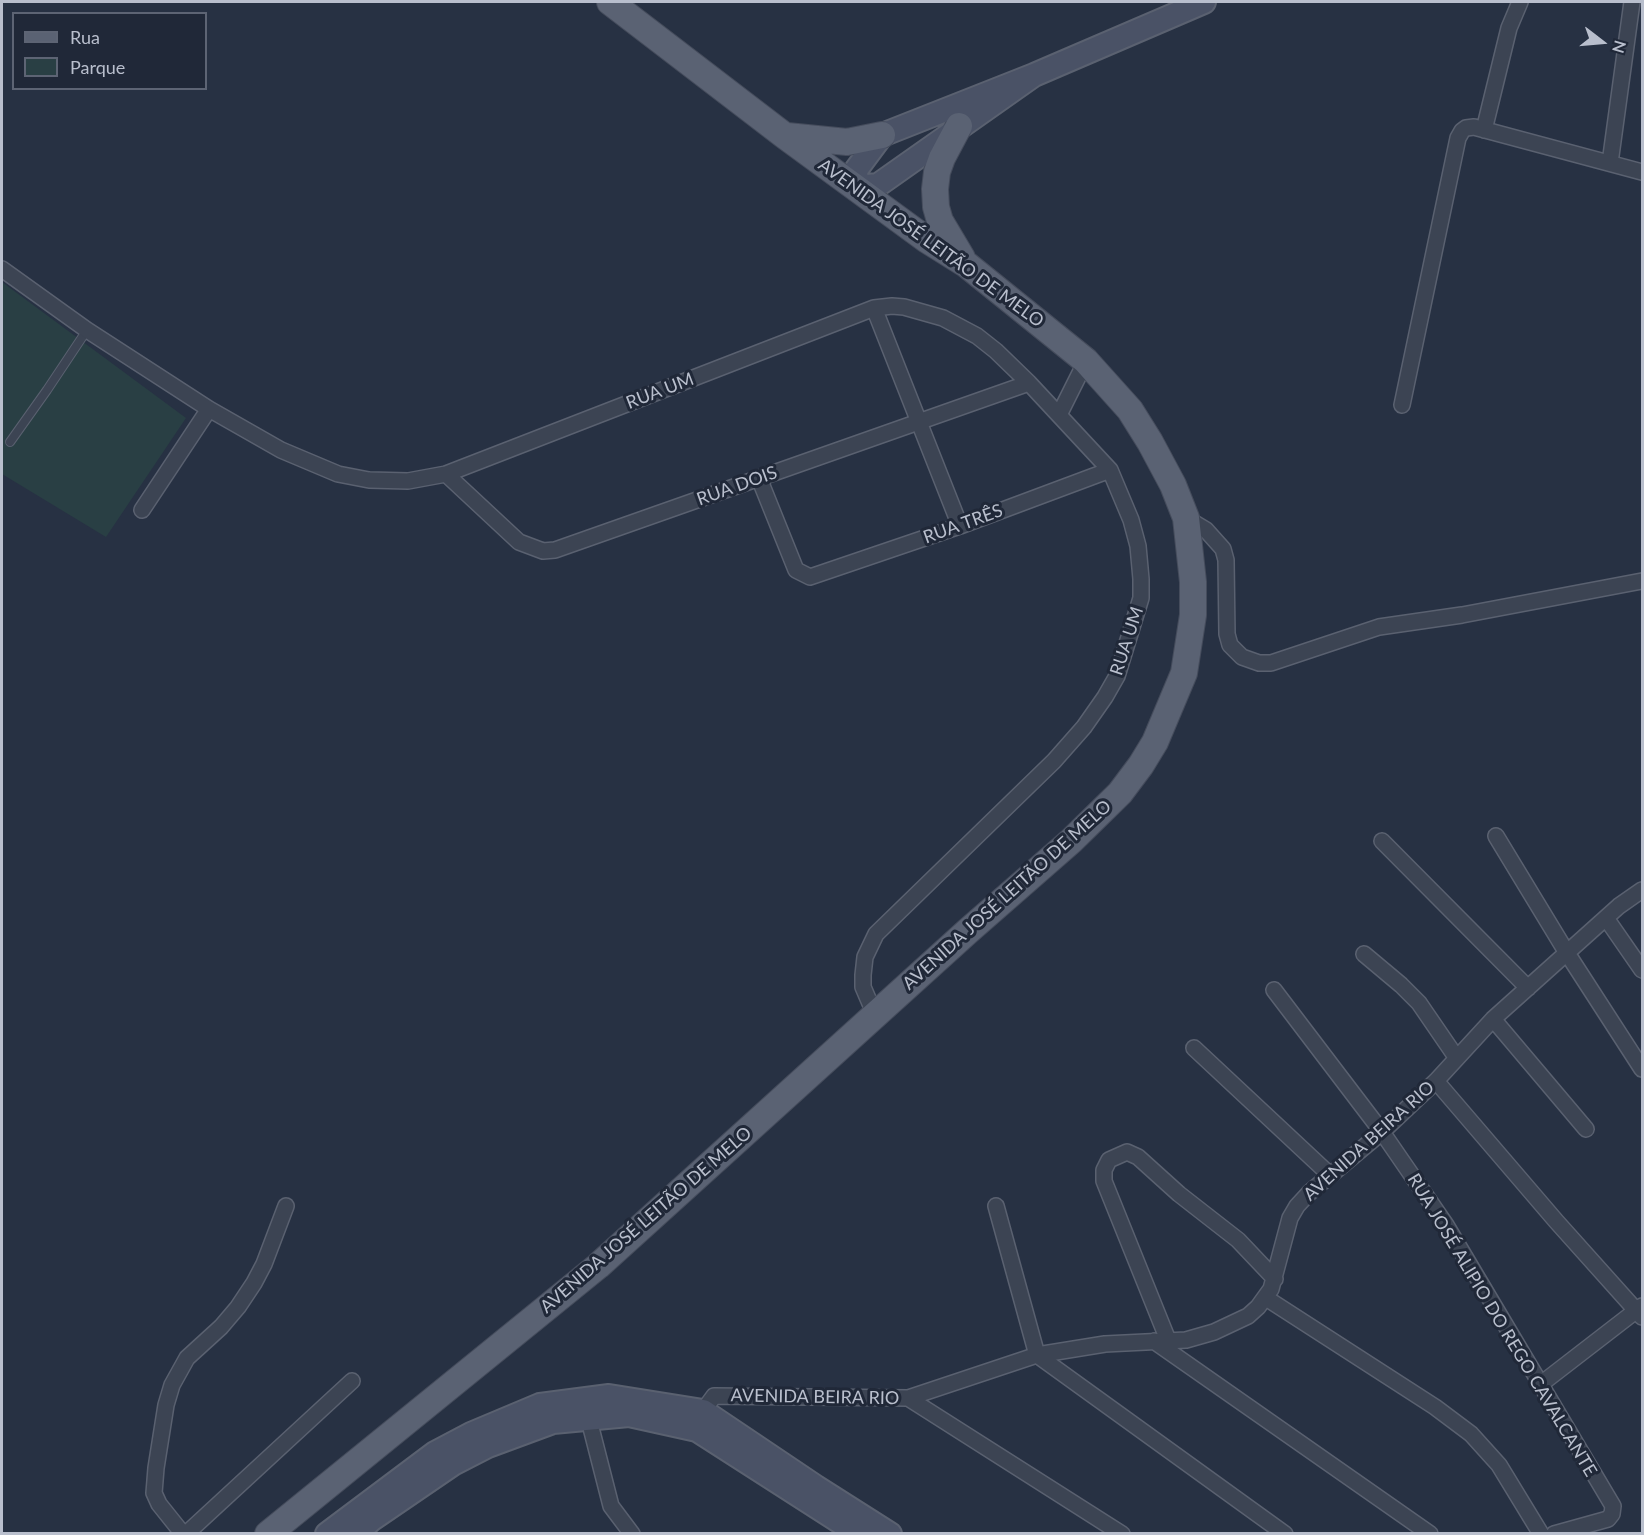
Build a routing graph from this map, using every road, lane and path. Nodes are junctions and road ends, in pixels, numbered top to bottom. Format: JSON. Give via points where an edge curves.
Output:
{"nodes":[{"id":1,"x":610,"y":2,"type":"edge"},
{"id":2,"x":1204,"y":2,"type":"edge"},
{"id":3,"x":1520,"y":2,"type":"edge"},
{"id":4,"x":1632,"y":2,"type":"edge"},
{"id":5,"x":1636,"y":21,"type":"edge"},
{"id":6,"x":1034,"y":75,"type":"junction"},
{"id":7,"x":959,"y":126,"type":"junction"},
{"id":8,"x":1479,"y":129,"type":"junction"},
{"id":9,"x":882,"y":135,"type":"junction"},
{"id":10,"x":785,"y":136,"type":"junction"},
{"id":11,"x":1610,"y":163,"type":"junction"},
{"id":12,"x":1642,"y":172,"type":"edge"},
{"id":13,"x":856,"y":187,"type":"junction"},
{"id":14,"x":967,"y":266,"type":"junction"},
{"id":15,"x":2,"y":269,"type":"edge"},
{"id":16,"x":874,"y":308,"type":"junction"},
{"id":17,"x":87,"y":330,"type":"junction"},
{"id":18,"x":1086,"y":361,"type":"junction"},
{"id":19,"x":1029,"y":383,"type":"junction"},
{"id":20,"x":1402,"y":405,"type":"dead end"},
{"id":21,"x":208,"y":409,"type":"junction"},
{"id":22,"x":1059,"y":415,"type":"junction"},
{"id":23,"x":919,"y":420,"type":"junction"},
{"id":24,"x":10,"y":442,"type":"dead end"},
{"id":25,"x":1110,"y":470,"type":"junction"},
{"id":26,"x":446,"y":474,"type":"junction"},
{"id":27,"x":759,"y":478,"type":"junction"},
{"id":28,"x":142,"y":510,"type":"dead end"},
{"id":29,"x":1186,"y":518,"type":"junction"},
{"id":30,"x":960,"y":526,"type":"junction"},
{"id":31,"x":1642,"y":581,"type":"edge"},
{"id":32,"x":1496,"y":836,"type":"dead end"},
{"id":33,"x":1382,"y":841,"type":"dead end"},
{"id":34,"x":1642,"y":890,"type":"edge"},
{"id":35,"x":1606,"y":918,"type":"junction"},
{"id":36,"x":1566,"y":953,"type":"junction"},
{"id":37,"x":1364,"y":954,"type":"dead end"},
{"id":38,"x":1642,"y":970,"type":"edge"},
{"id":39,"x":1528,"y":988,"type":"junction"},
{"id":40,"x":1274,"y":990,"type":"dead end"},
{"id":41,"x":874,"y":1015,"type":"junction"},
{"id":42,"x":1492,"y":1019,"type":"junction"},
{"id":43,"x":1194,"y":1048,"type":"dead end"},
{"id":44,"x":1456,"y":1058,"type":"junction"},
{"id":45,"x":1642,"y":1069,"type":"edge"},
{"id":46,"x":1436,"y":1082,"type":"junction"},
{"id":47,"x":1586,"y":1129,"type":"dead end"},
{"id":48,"x":1382,"y":1132,"type":"junction"},
{"id":49,"x":1330,"y":1175,"type":"junction"},
{"id":50,"x":286,"y":1206,"type":"dead end"},
{"id":51,"x":996,"y":1206,"type":"dead end"},
{"id":52,"x":1275,"y":1279,"type":"junction"},
{"id":53,"x":1266,"y":1298,"type":"junction"},
{"id":54,"x":1641,"y":1311,"type":"edge"},
{"id":55,"x":1161,"y":1341,"type":"junction"},
{"id":56,"x":1037,"y":1355,"type":"junction"},
{"id":57,"x":352,"y":1381,"type":"dead end"},
{"id":58,"x":1541,"y":1384,"type":"junction"},
{"id":59,"x":908,"y":1398,"type":"junction"},
{"id":60,"x":629,"y":1407,"type":"junction"},
{"id":61,"x":589,"y":1420,"type":"junction"},
{"id":62,"x":700,"y":1420,"type":"junction"},
{"id":63,"x":185,"y":1533,"type":"edge"},
{"id":64,"x":267,"y":1533,"type":"edge"},
{"id":65,"x":327,"y":1533,"type":"edge"},
{"id":66,"x":356,"y":1533,"type":"edge"},
{"id":67,"x":633,"y":1533,"type":"edge"},
{"id":68,"x":859,"y":1533,"type":"edge"},
{"id":69,"x":890,"y":1533,"type":"edge"},
{"id":70,"x":1122,"y":1533,"type":"edge"},
{"id":71,"x":1285,"y":1533,"type":"edge"},
{"id":72,"x":1430,"y":1533,"type":"edge"},
{"id":73,"x":1541,"y":1533,"type":"edge"},
{"id":74,"x":1554,"y":1533,"type":"edge"}],
"edges":[{"from":1,"to":10,"type":"main road","name":"AVENIDA JOSÉ LEITÃO DE MELO"},
{"from":2,"to":6,"type":"street"},
{"from":3,"to":8,"type":"street"},
{"from":4,"to":5,"type":"street"},
{"from":5,"to":11,"type":"street"},
{"from":6,"to":7,"type":"street"},
{"from":6,"to":9,"type":"street"},
{"from":7,"to":13,"type":"street","via":[[878,185]]},
{"from":7,"to":14,"type":"main road","via":[[939,165],[935,199],[944,230]]},
{"from":8,"to":11,"type":"street"},
{"from":8,"to":20,"type":"street","via":[[1466,128],[1458,138]]},
{"from":9,"to":10,"type":"main road","via":[[847,142]]},
{"from":9,"to":13,"type":"street","via":[[856,170]]},
{"from":10,"to":13,"type":"main road","name":"AVENIDA JOSÉ LEITÃO DE MELO"},
{"from":11,"to":12,"type":"street"},
{"from":13,"to":14,"type":"main road","name":"AVENIDA JOSÉ LEITÃO DE MELO"},
{"from":14,"to":18,"type":"main road","name":"AVENIDA JOSÉ LEITÃO DE MELO"},
{"from":15,"to":17,"type":"street","name":"RUA UM"},
{"from":16,"to":19,"type":"street","name":"RUA UM","via":[[904,307],[960,326],[996,351]]},
{"from":16,"to":23,"type":"street"},
{"from":16,"to":26,"type":"street","name":"RUA UM"},
{"from":17,"to":21,"type":"street","name":"RUA UM"},
{"from":17,"to":24,"type":"lane"},
{"from":18,"to":22,"type":"street"},
{"from":18,"to":29,"type":"main road","name":"AVENIDA JOSÉ LEITÃO DE MELO","via":[[1130,410],[1173,484]]},
{"from":19,"to":22,"type":"street","name":"RUA UM"},
{"from":19,"to":23,"type":"street","name":"RUA DOIS"},
{"from":21,"to":26,"type":"street","name":"RUA UM","via":[[281,450],[338,474],[389,481]]},
{"from":21,"to":28,"type":"street"},
{"from":22,"to":25,"type":"street","name":"RUA UM"},
{"from":23,"to":27,"type":"street","name":"RUA DOIS"},
{"from":23,"to":30,"type":"street"},
{"from":25,"to":30,"type":"street","name":"RUA TRÊS"},
{"from":25,"to":41,"type":"street","name":"RUA UM","via":[[1131,520],[1142,579],[1141,598],[1117,676],[1084,727],[1054,761],[876,934],[865,957],[863,975],[863,987]]},
{"from":26,"to":27,"type":"street","name":"RUA DOIS","via":[[519,542],[536,550],[555,550]]},
{"from":27,"to":30,"type":"street","name":"RUA TRÊS","via":[[796,570],[807,576]]},
{"from":29,"to":31,"type":"street","via":[[1206,530],[1223,549],[1228,639],[1234,651],[1258,663],[1271,663],[1379,627]]},
{"from":29,"to":41,"type":"main road","name":"AVENIDA JOSÉ LEITÃO DE MELO","via":[[1193,615],[1184,673],[1142,765],[1120,793],[1071,841]]},
{"from":32,"to":36,"type":"street"},
{"from":33,"to":39,"type":"street"},
{"from":34,"to":35,"type":"street","name":"AVENIDA BEIRA RIO"},
{"from":35,"to":36,"type":"street","name":"AVENIDA BEIRA RIO"},
{"from":35,"to":38,"type":"street"},
{"from":36,"to":39,"type":"street","name":"AVENIDA BEIRA RIO"},
{"from":36,"to":45,"type":"street"},
{"from":37,"to":44,"type":"street","via":[[1419,1003]]},
{"from":39,"to":42,"type":"street","name":"AVENIDA BEIRA RIO"},
{"from":40,"to":48,"type":"street","name":"RUA JOSÉ ALIPIO DO REGO CAVALCANTE"},
{"from":41,"to":64,"type":"main road","name":"AVENIDA JOSÉ LEITÃO DE MELO","via":[[598,1266]]},
{"from":42,"to":44,"type":"street","name":"AVENIDA BEIRA RIO"},
{"from":42,"to":47,"type":"street"},
{"from":43,"to":49,"type":"street"},
{"from":44,"to":46,"type":"street","name":"AVENIDA BEIRA RIO"},
{"from":46,"to":48,"type":"street","name":"AVENIDA BEIRA RIO"},
{"from":46,"to":54,"type":"street","via":[[1556,1221]]},
{"from":48,"to":49,"type":"street","name":"AVENIDA BEIRA RIO"},
{"from":48,"to":58,"type":"street","name":"RUA JOSÉ ALIPIO DO REGO CAVALCANTE","via":[[1446,1225]]},
{"from":49,"to":52,"type":"street","name":"AVENIDA BEIRA RIO","via":[[1309,1193],[1290,1218]]},
{"from":50,"to":63,"type":"street","via":[[254,1283],[221,1327],[187,1358],[172,1385],[154,1493]]},
{"from":51,"to":56,"type":"street"},
{"from":52,"to":53,"type":"street","name":"AVENIDA BEIRA RIO"},
{"from":52,"to":55,"type":"street","via":[[1238,1240],[1138,1157],[1126,1152],[1109,1160],[1104,1181]]},
{"from":53,"to":55,"type":"street","name":"AVENIDA BEIRA RIO","via":[[1248,1316],[1234,1323],[1199,1337]]},
{"from":53,"to":73,"type":"street","via":[[1471,1434],[1499,1465]]},
{"from":54,"to":58,"type":"street"},
{"from":55,"to":56,"type":"street","name":"AVENIDA BEIRA RIO","via":[[1105,1344]]},
{"from":55,"to":72,"type":"street"},
{"from":56,"to":59,"type":"street","name":"AVENIDA BEIRA RIO"},
{"from":56,"to":71,"type":"street"},
{"from":57,"to":63,"type":"street"},
{"from":58,"to":74,"type":"street","name":"RUA JOSÉ ALIPIO DO REGO CAVALCANTE","via":[[1613,1506],[1608,1519]]},
{"from":59,"to":62,"type":"street","name":"AVENIDA BEIRA RIO","via":[[716,1396]]},
{"from":59,"to":70,"type":"street"},
{"from":60,"to":61,"type":"street"},
{"from":60,"to":62,"type":"street"},
{"from":60,"to":65,"type":"street","via":[[609,1396],[540,1405],[435,1453]]},
{"from":61,"to":66,"type":"street","via":[[553,1422],[488,1446],[453,1464]]},
{"from":61,"to":67,"type":"street","via":[[611,1506]]},
{"from":62,"to":68,"type":"street"},
{"from":62,"to":69,"type":"street"}]}
